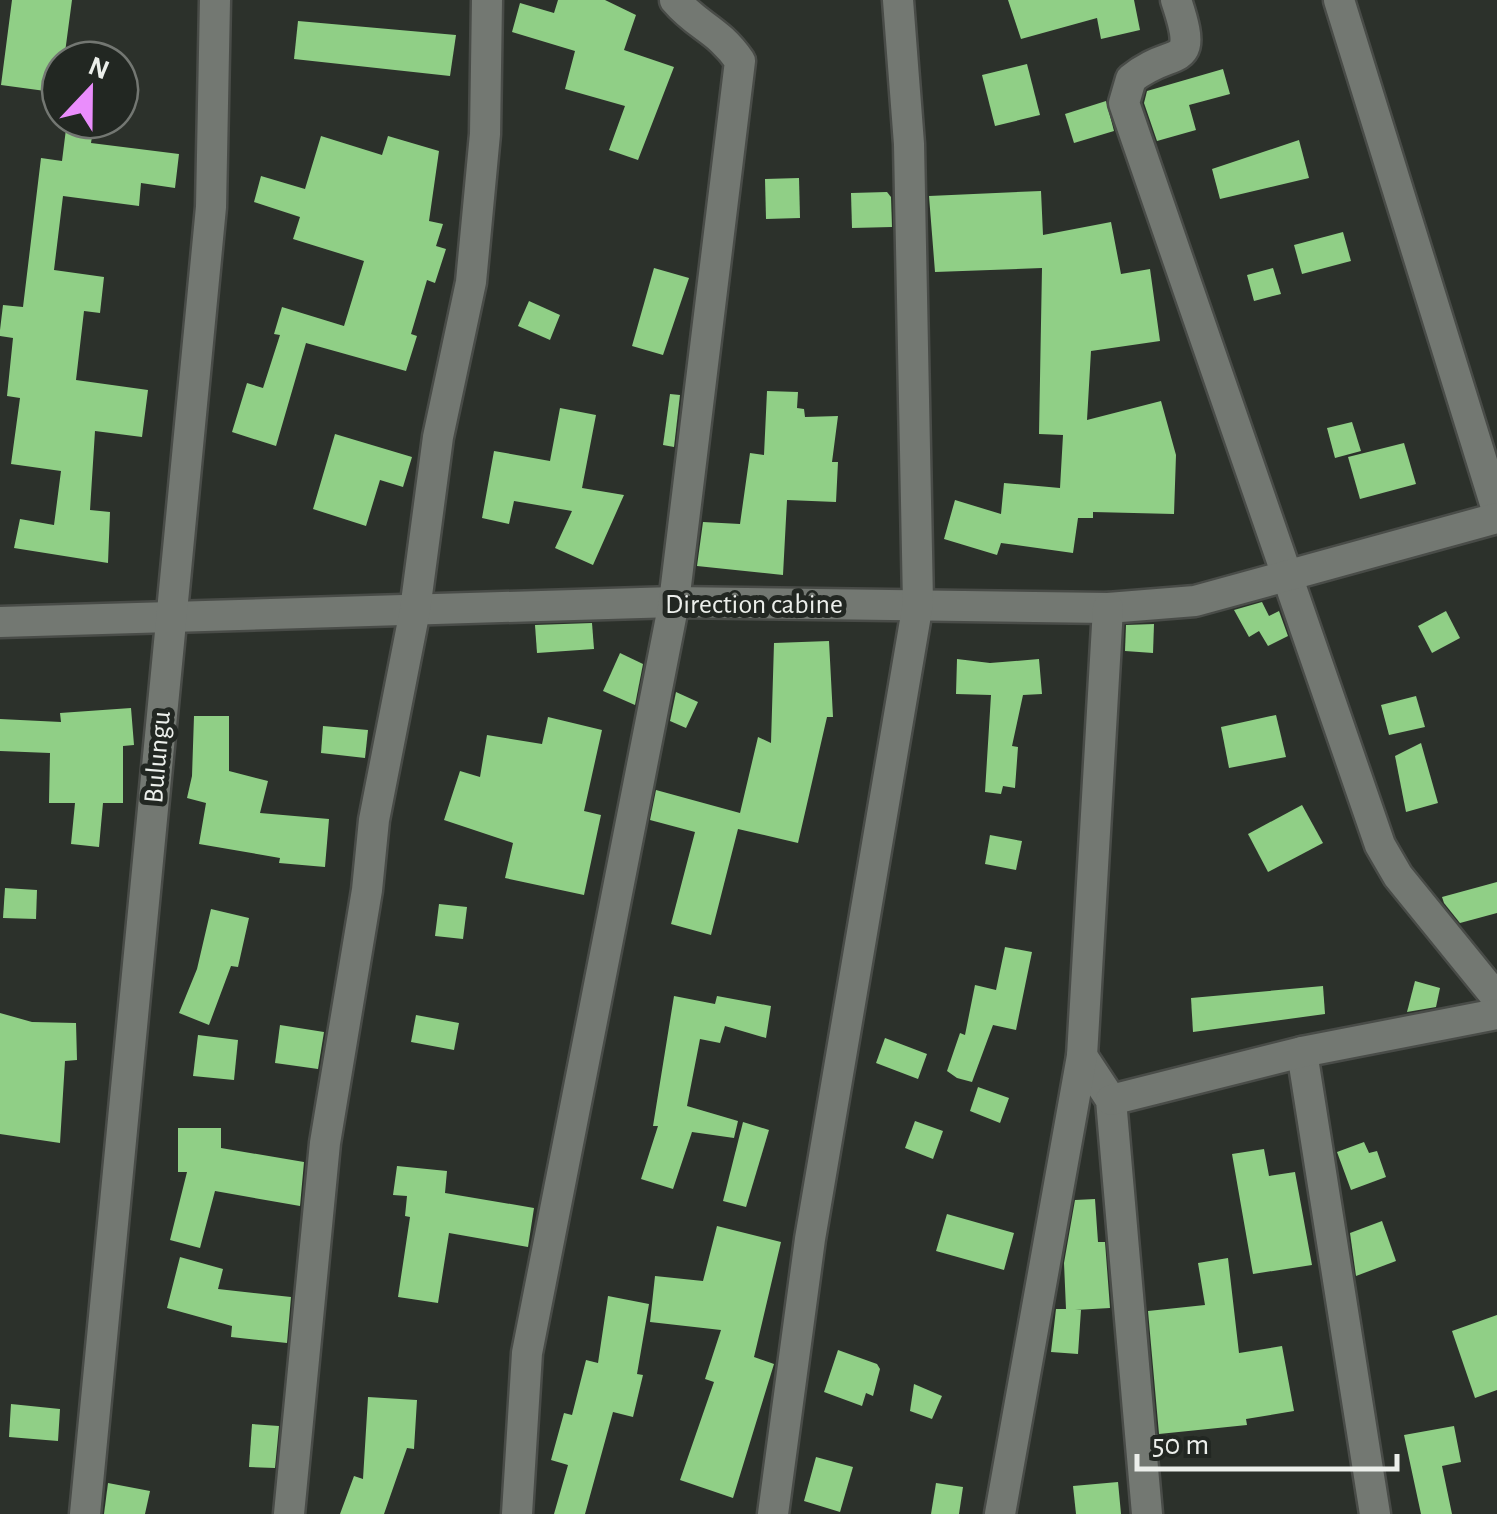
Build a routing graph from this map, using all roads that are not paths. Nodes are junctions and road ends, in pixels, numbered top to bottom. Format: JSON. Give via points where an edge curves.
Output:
{"nodes":[{"id":1,"x":215,"y":0,"type":"edge"},
{"id":2,"x":487,"y":0,"type":"edge"},
{"id":3,"x":675,"y":0,"type":"edge"},
{"id":4,"x":898,"y":0,"type":"edge"},
{"id":5,"x":1176,"y":0,"type":"edge"},
{"id":6,"x":1339,"y":0,"type":"edge"},
{"id":7,"x":1497,"y":510,"type":"edge"},
{"id":8,"x":1497,"y":518,"type":"edge"},
{"id":9,"x":1288,"y":579,"type":"junction"},
{"id":10,"x":674,"y":602,"type":"junction"},
{"id":11,"x":918,"y":603,"type":"junction"},
{"id":12,"x":1108,"y":608,"type":"junction"},
{"id":13,"x":415,"y":610,"type":"junction"},
{"id":14,"x":169,"y":615,"type":"junction"},
{"id":15,"x":0,"y":622,"type":"edge"},
{"id":16,"x":1497,"y":998,"type":"edge"},
{"id":17,"x":1497,"y":1014,"type":"edge"},
{"id":18,"x":1302,"y":1052,"type":"junction"},
{"id":19,"x":1082,"y":1056,"type":"junction"},
{"id":20,"x":1111,"y":1100,"type":"junction"},
{"id":21,"x":85,"y":1514,"type":"edge"},
{"id":22,"x":289,"y":1514,"type":"edge"},
{"id":23,"x":517,"y":1514,"type":"edge"},
{"id":24,"x":773,"y":1514,"type":"edge"},
{"id":25,"x":1000,"y":1514,"type":"edge"},
{"id":26,"x":1147,"y":1514,"type":"edge"},
{"id":27,"x":1375,"y":1514,"type":"edge"}],
"edges":[{"from":1,"to":14,"type":"street","name":"Bulungu","via":[[211,208]]},
{"from":2,"to":13,"type":"street","via":[[485,134],[470,282],[438,437]]},
{"from":3,"to":10,"type":"street","via":[[723,36],[740,61]]},
{"from":4,"to":11,"type":"street","via":[[909,144]]},
{"from":5,"to":9,"type":"street","via":[[1186,46],[1131,78],[1124,103]]},
{"from":6,"to":7,"type":"street"},
{"from":8,"to":9,"type":"street","name":"Direction cabine"},
{"from":9,"to":12,"type":"street","name":"Direction cabine","via":[[1195,601]]},
{"from":9,"to":16,"type":"street","via":[[1380,845]]},
{"from":10,"to":11,"type":"street","name":"Direction cabine"},
{"from":10,"to":13,"type":"street","name":"Direction cabine"},
{"from":10,"to":23,"type":"street","via":[[528,1353]]},
{"from":11,"to":12,"type":"street","name":"Direction cabine"},
{"from":11,"to":24,"type":"street","via":[[810,1239]]},
{"from":12,"to":19,"type":"street"},
{"from":13,"to":14,"type":"street","name":"Direction cabine"},
{"from":13,"to":22,"type":"street","via":[[374,820],[325,1143]]},
{"from":14,"to":15,"type":"street","name":"Direction cabine"},
{"from":14,"to":21,"type":"street","name":"Bulungu"},
{"from":17,"to":18,"type":"street"},
{"from":18,"to":20,"type":"street"},
{"from":18,"to":27,"type":"street"},
{"from":19,"to":20,"type":"street"},
{"from":19,"to":25,"type":"street"},
{"from":20,"to":26,"type":"street"}]}
